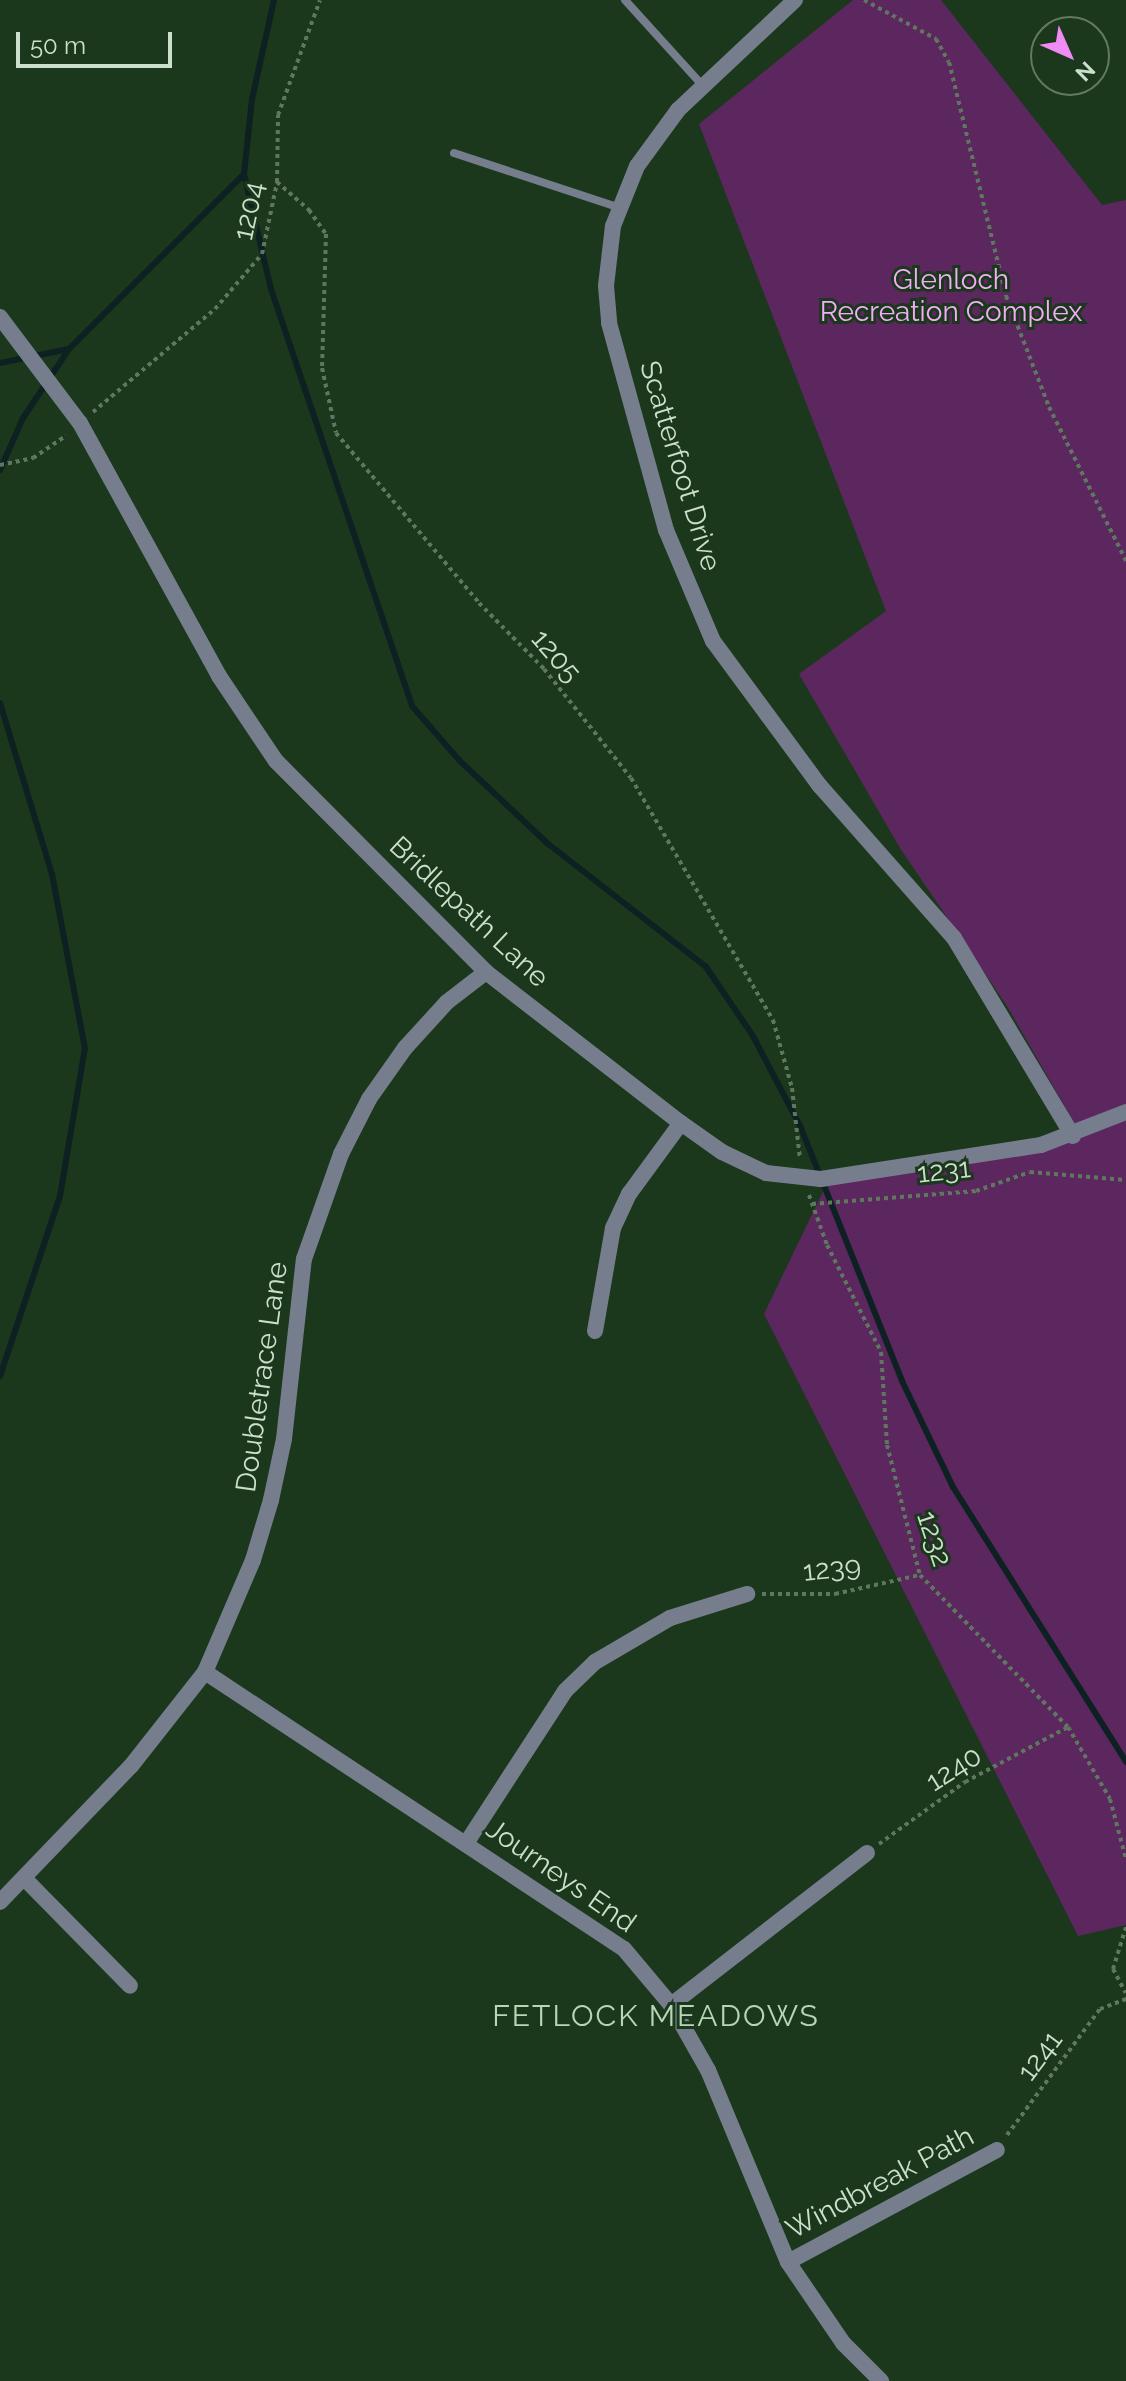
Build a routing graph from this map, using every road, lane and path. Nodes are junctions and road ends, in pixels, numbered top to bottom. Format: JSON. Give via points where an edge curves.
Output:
{"nodes":[{"id":1,"x":320,"y":0,"type":"edge"},
{"id":2,"x":625,"y":0,"type":"edge"},
{"id":3,"x":795,"y":0,"type":"edge"},
{"id":4,"x":864,"y":0,"type":"edge"},
{"id":5,"x":703,"y":86,"type":"junction"},
{"id":6,"x":454,"y":153,"type":"dead end"},
{"id":7,"x":277,"y":182,"type":"junction"},
{"id":8,"x":617,"y":207,"type":"junction"},
{"id":9,"x":0,"y":317,"type":"edge"},
{"id":10,"x":93,"y":412,"type":"dead end"},
{"id":11,"x":65,"y":437,"type":"dead end"},
{"id":12,"x":0,"y":465,"type":"edge"},
{"id":13,"x":1126,"y":561,"type":"edge"},
{"id":14,"x":486,"y":972,"type":"junction"},
{"id":15,"x":1126,"y":1112,"type":"edge"},
{"id":16,"x":681,"y":1123,"type":"junction"},
{"id":17,"x":1073,"y":1136,"type":"junction"},
{"id":18,"x":803,"y":1180,"type":"junction"},
{"id":19,"x":1126,"y":1180,"type":"edge"},
{"id":20,"x":812,"y":1204,"type":"junction"},
{"id":21,"x":595,"y":1331,"type":"dead end"},
{"id":22,"x":920,"y":1575,"type":"junction"},
{"id":23,"x":747,"y":1594,"type":"joint"},
{"id":24,"x":205,"y":1672,"type":"junction"},
{"id":25,"x":1068,"y":1727,"type":"junction"},
{"id":26,"x":467,"y":1842,"type":"junction"},
{"id":27,"x":867,"y":1853,"type":"joint"},
{"id":28,"x":1126,"y":1859,"type":"edge"},
{"id":29,"x":24,"y":1878,"type":"junction"},
{"id":30,"x":0,"y":1902,"type":"edge"},
{"id":31,"x":1126,"y":1927,"type":"edge"},
{"id":32,"x":130,"y":1986,"type":"dead end"},
{"id":33,"x":1126,"y":1996,"type":"edge"},
{"id":34,"x":671,"y":2005,"type":"junction"},
{"id":35,"x":997,"y":2150,"type":"joint"},
{"id":36,"x":788,"y":2262,"type":"junction"},
{"id":37,"x":881,"y":2381,"type":"edge"}],
"edges":[{"from":1,"to":7,"type":"path","name":"1204","via":[[278,115]]},
{"from":2,"to":5,"type":"lane"},
{"from":3,"to":5,"type":"street","name":"Scatterfoot Drive"},
{"from":4,"to":13,"type":"path","via":[[936,39],[949,62],[1006,296],[1049,407]]},
{"from":5,"to":8,"type":"street","name":"Scatterfoot Drive","via":[[654,137]]},
{"from":6,"to":8,"type":"lane"},
{"from":7,"to":10,"type":"path","name":"1204","via":[[262,254],[215,309]]},
{"from":7,"to":18,"type":"path","name":"1205","via":[[309,210],[326,234],[322,368],[336,433],[479,603],[544,669],[631,778],[664,829],[773,1020],[792,1088]]},
{"from":8,"to":17,"type":"street","name":"Scatterfoot Drive","via":[[606,286],[609,323],[666,530],[713,641],[820,786],[954,938]]},
{"from":9,"to":14,"type":"street","name":"Bridlepath Lane","via":[[80,423],[247,724],[302,789]]},
{"from":11,"to":12,"type":"path","via":[[33,458]]},
{"from":14,"to":16,"type":"street","name":"Bridlepath Lane"},
{"from":14,"to":24,"type":"street","name":"Doubletrace Lane","via":[[447,1002],[405,1048],[369,1099],[341,1154],[304,1259],[284,1439],[271,1500],[253,1560]]},
{"from":15,"to":17,"type":"street","name":"Bridlepath Lane"},
{"from":16,"to":18,"type":"street","name":"Bridlepath Lane","via":[[722,1152],[766,1173]]},
{"from":16,"to":21,"type":"street","via":[[629,1194],[613,1228]]},
{"from":17,"to":18,"type":"street","name":"Bridlepath Lane"},
{"from":18,"to":20,"type":"path","name":"1232"},
{"from":19,"to":20,"type":"path","name":"1231","via":[[1030,1172],[976,1191]]},
{"from":20,"to":22,"type":"path","name":"1232","via":[[881,1352],[887,1445]]},
{"from":22,"to":23,"type":"path","name":"1239","via":[[835,1594]]},
{"from":22,"to":25,"type":"path","name":"1232"},
{"from":23,"to":26,"type":"street","via":[[670,1618],[595,1662],[565,1691]]},
{"from":24,"to":26,"type":"street","name":"Journeys End"},
{"from":24,"to":29,"type":"street","name":"Doubletrace Lane","via":[[131,1766]]},
{"from":25,"to":27,"type":"path","name":"1240","via":[[965,1782]]},
{"from":25,"to":28,"type":"path","name":"1232","via":[[1110,1799]]},
{"from":26,"to":34,"type":"street","name":"Journeys End","via":[[624,1949]]},
{"from":27,"to":34,"type":"street"},
{"from":29,"to":30,"type":"street","name":"Doubletrace Lane"},
{"from":29,"to":32,"type":"street"},
{"from":31,"to":33,"type":"path","via":[[1113,1969]]},
{"from":33,"to":35,"type":"path","name":"1241","via":[[1100,2009]]},
{"from":34,"to":36,"type":"street","name":"Journeys End","via":[[708,2070]]},
{"from":35,"to":36,"type":"street","name":"Windbreak Path"},
{"from":36,"to":37,"type":"street","name":"Journeys End","via":[[843,2343]]}]}
